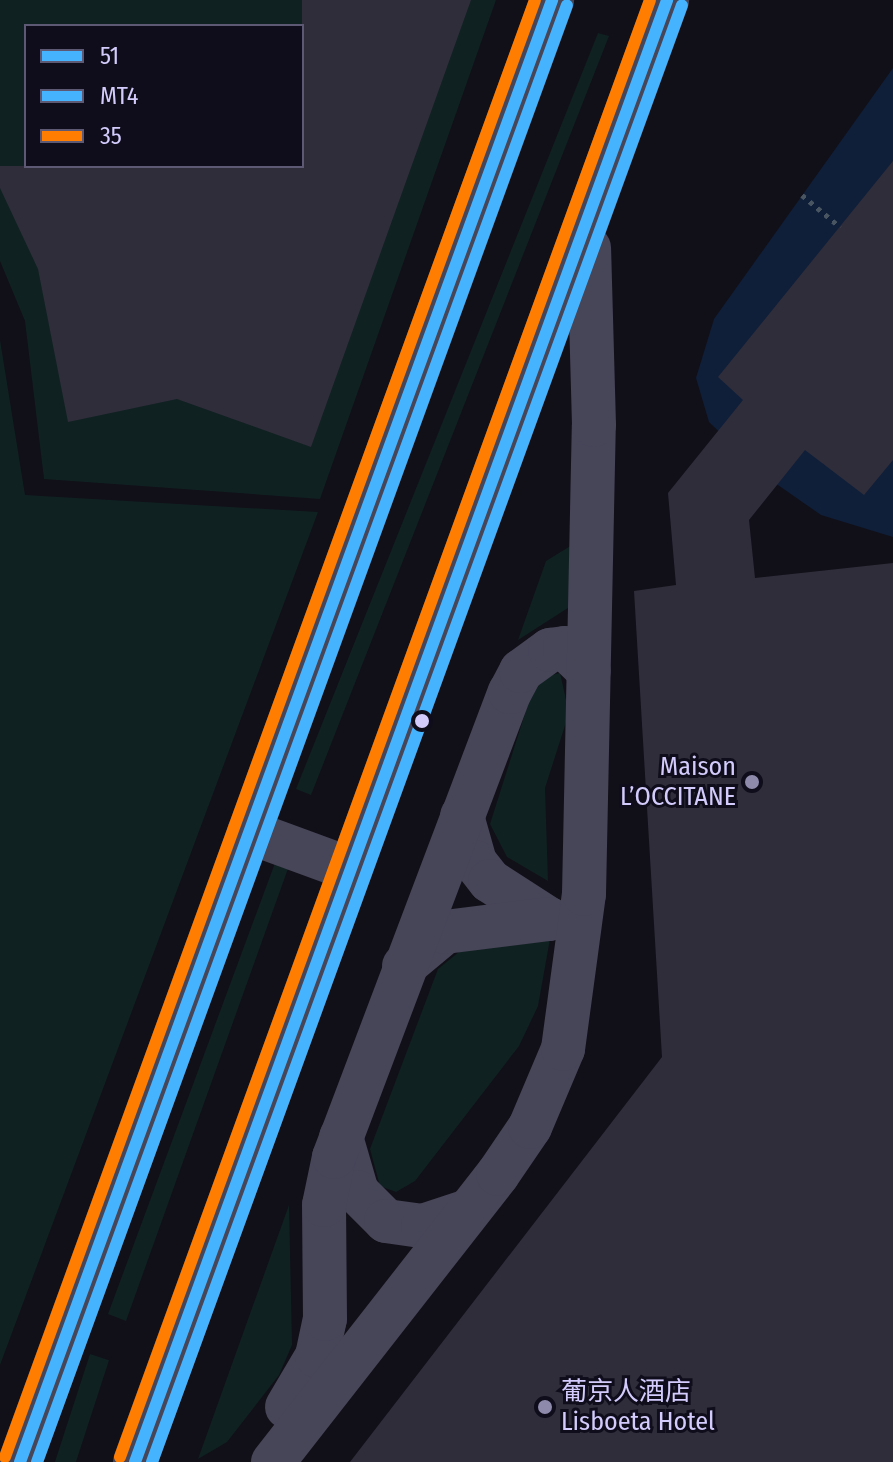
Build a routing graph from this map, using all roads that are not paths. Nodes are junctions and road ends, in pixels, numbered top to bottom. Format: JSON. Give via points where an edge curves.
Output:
{"nodes":[{"id":1,"x":552,"y":0,"type":"edge"},
{"id":2,"x":667,"y":0,"type":"edge"},
{"id":3,"x":595,"y":198,"type":"junction"},
{"id":4,"x":589,"y":671,"type":"junction"},
{"id":5,"x":462,"y":816,"type":"junction"},
{"id":6,"x":249,"y":832,"type":"junction"},
{"id":7,"x":350,"y":869,"type":"junction"},
{"id":8,"x":404,"y":966,"type":"junction"},
{"id":9,"x":341,"y":1137,"type":"junction"},
{"id":10,"x":468,"y":1211,"type":"junction"},
{"id":11,"x":20,"y":1462,"type":"edge"},
{"id":12,"x":135,"y":1462,"type":"edge"},
{"id":13,"x":266,"y":1462,"type":"edge"}],
"edges":[{"from":1,"to":6,"type":"street"},
{"from":2,"to":3,"type":"street"},
{"from":3,"to":4,"type":"street","via":[[587,274],[594,425]]},
{"from":3,"to":7,"type":"street"},
{"from":4,"to":5,"type":"street","via":[[565,648],[521,671]]},
{"from":4,"to":10,"type":"street","via":[[581,942],[563,1049],[530,1127]]},
{"from":5,"to":8,"type":"street"},
{"from":5,"to":8,"type":"street","via":[[475,862],[490,881],[549,919],[445,932]]},
{"from":6,"to":7,"type":"street"},
{"from":6,"to":11,"type":"street"},
{"from":7,"to":12,"type":"street"},
{"from":8,"to":9,"type":"street"},
{"from":9,"to":10,"type":"street","via":[[357,1192],[386,1221],[423,1226]]},
{"from":9,"to":13,"type":"street","via":[[324,1205],[326,1294],[317,1356]]},
{"from":10,"to":13,"type":"street"}]}
